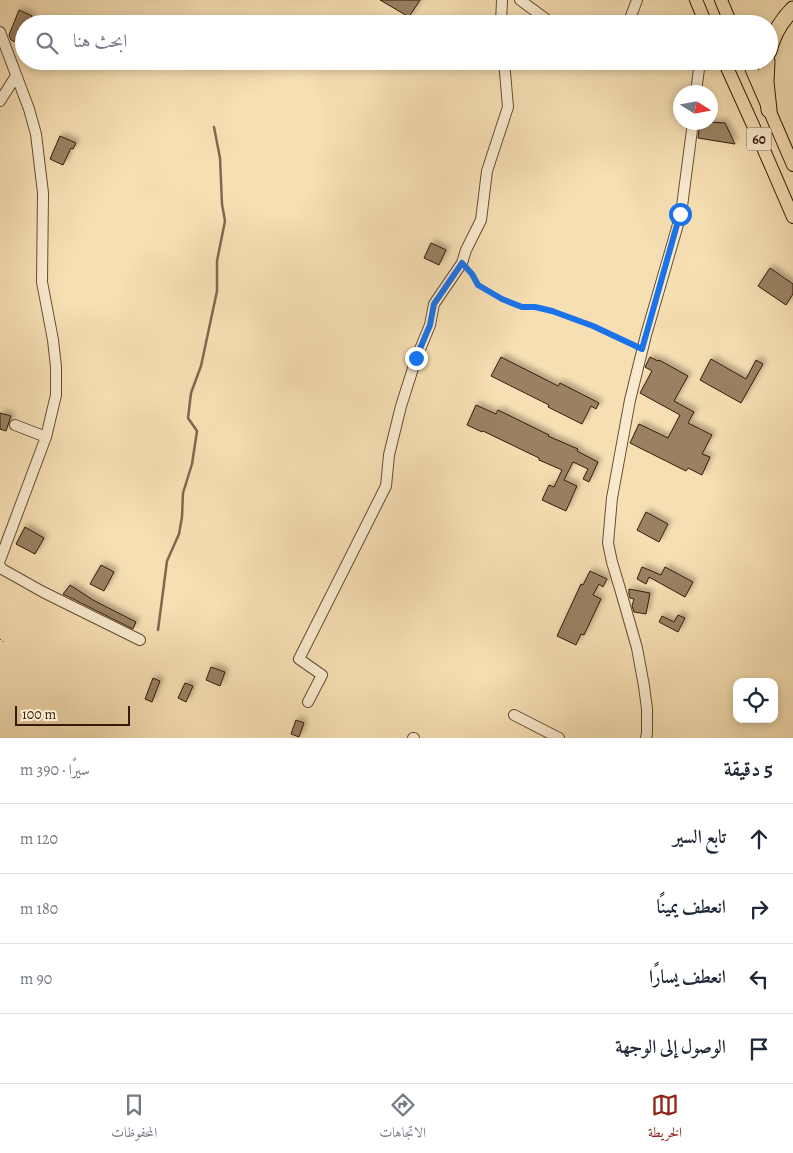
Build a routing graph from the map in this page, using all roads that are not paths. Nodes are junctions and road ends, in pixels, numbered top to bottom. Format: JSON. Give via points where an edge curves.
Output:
{"nodes":[{"id":1,"x":502,"y":0,"type":"edge"},
{"id":2,"x":520,"y":0,"type":"edge"},
{"id":3,"x":637,"y":0,"type":"edge"},
{"id":4,"x":696,"y":0,"type":"edge"},
{"id":5,"x":721,"y":0,"type":"edge"},
{"id":6,"x":793,"y":9,"type":"edge"},
{"id":7,"x":501,"y":15,"type":"edge"},
{"id":8,"x":541,"y":15,"type":"edge"},
{"id":9,"x":631,"y":15,"type":"edge"},
{"id":10,"x":702,"y":15,"type":"edge"},
{"id":11,"x":727,"y":15,"type":"edge"},
{"id":12,"x":778,"y":27,"type":"edge"},
{"id":13,"x":0,"y":32,"type":"edge"},
{"id":14,"x":505,"y":70,"type":"edge"},
{"id":15,"x":699,"y":70,"type":"edge"},
{"id":16,"x":728,"y":70,"type":"edge"},
{"id":17,"x":752,"y":70,"type":"edge"},
{"id":18,"x":767,"y":70,"type":"edge"},
{"id":19,"x":16,"y":76,"type":"junction"},
{"id":20,"x":697,"y":85,"type":"edge"},
{"id":21,"x":0,"y":101,"type":"edge"},
{"id":22,"x":769,"y":110,"type":"junction"},
{"id":23,"x":750,"y":120,"type":"junction"},
{"id":24,"x":692,"y":130,"type":"edge"},
{"id":25,"x":793,"y":165,"type":"edge"},
{"id":26,"x":793,"y":217,"type":"edge"},
{"id":27,"x":16,"y":426,"type":"dead end"},
{"id":28,"x":46,"y":437,"type":"junction"},
{"id":29,"x":0,"y":560,"type":"edge"},
{"id":30,"x":0,"y":566,"type":"edge"},
{"id":31,"x":140,"y":640,"type":"dead end"},
{"id":32,"x":308,"y":702,"type":"dead end"},
{"id":33,"x":514,"y":715,"type":"dead end"},
{"id":34,"x":559,"y":738,"type":"edge"},
{"id":35,"x":646,"y":738,"type":"edge"}],
"edges":[{"from":1,"to":7,"type":"street"},
{"from":2,"to":8,"type":"street"},
{"from":3,"to":9,"type":"street"},
{"from":4,"to":10,"type":"main road"},
{"from":5,"to":11,"type":"main road"},
{"from":6,"to":12,"type":"highway"},
{"from":13,"to":19,"type":"street"},
{"from":14,"to":32,"type":"street","via":[[508,107],[487,171],[481,220],[462,263],[434,304],[430,325],[401,406],[389,456],[386,486],[299,659],[322,675]]},
{"from":15,"to":20,"type":"street"},
{"from":16,"to":23,"type":"main road","number":"60"},
{"from":17,"to":22,"type":"main road","number":"60"},
{"from":18,"to":22,"type":"highway"},
{"from":19,"to":21,"type":"street"},
{"from":19,"to":28,"type":"street","via":[[36,134],[42,193],[42,282],[56,367],[56,394]]},
{"from":22,"to":23,"type":"main road"},
{"from":22,"to":25,"type":"main road","number":"60"},
{"from":23,"to":26,"type":"main road","number":"60"},
{"from":24,"to":35,"type":"street","via":[[680,214],[630,400],[612,498],[608,543],[637,648],[648,709]]},
{"from":27,"to":28,"type":"street"},
{"from":28,"to":29,"type":"street"},
{"from":30,"to":31,"type":"street","via":[[42,592]]},
{"from":33,"to":34,"type":"street"}]}
